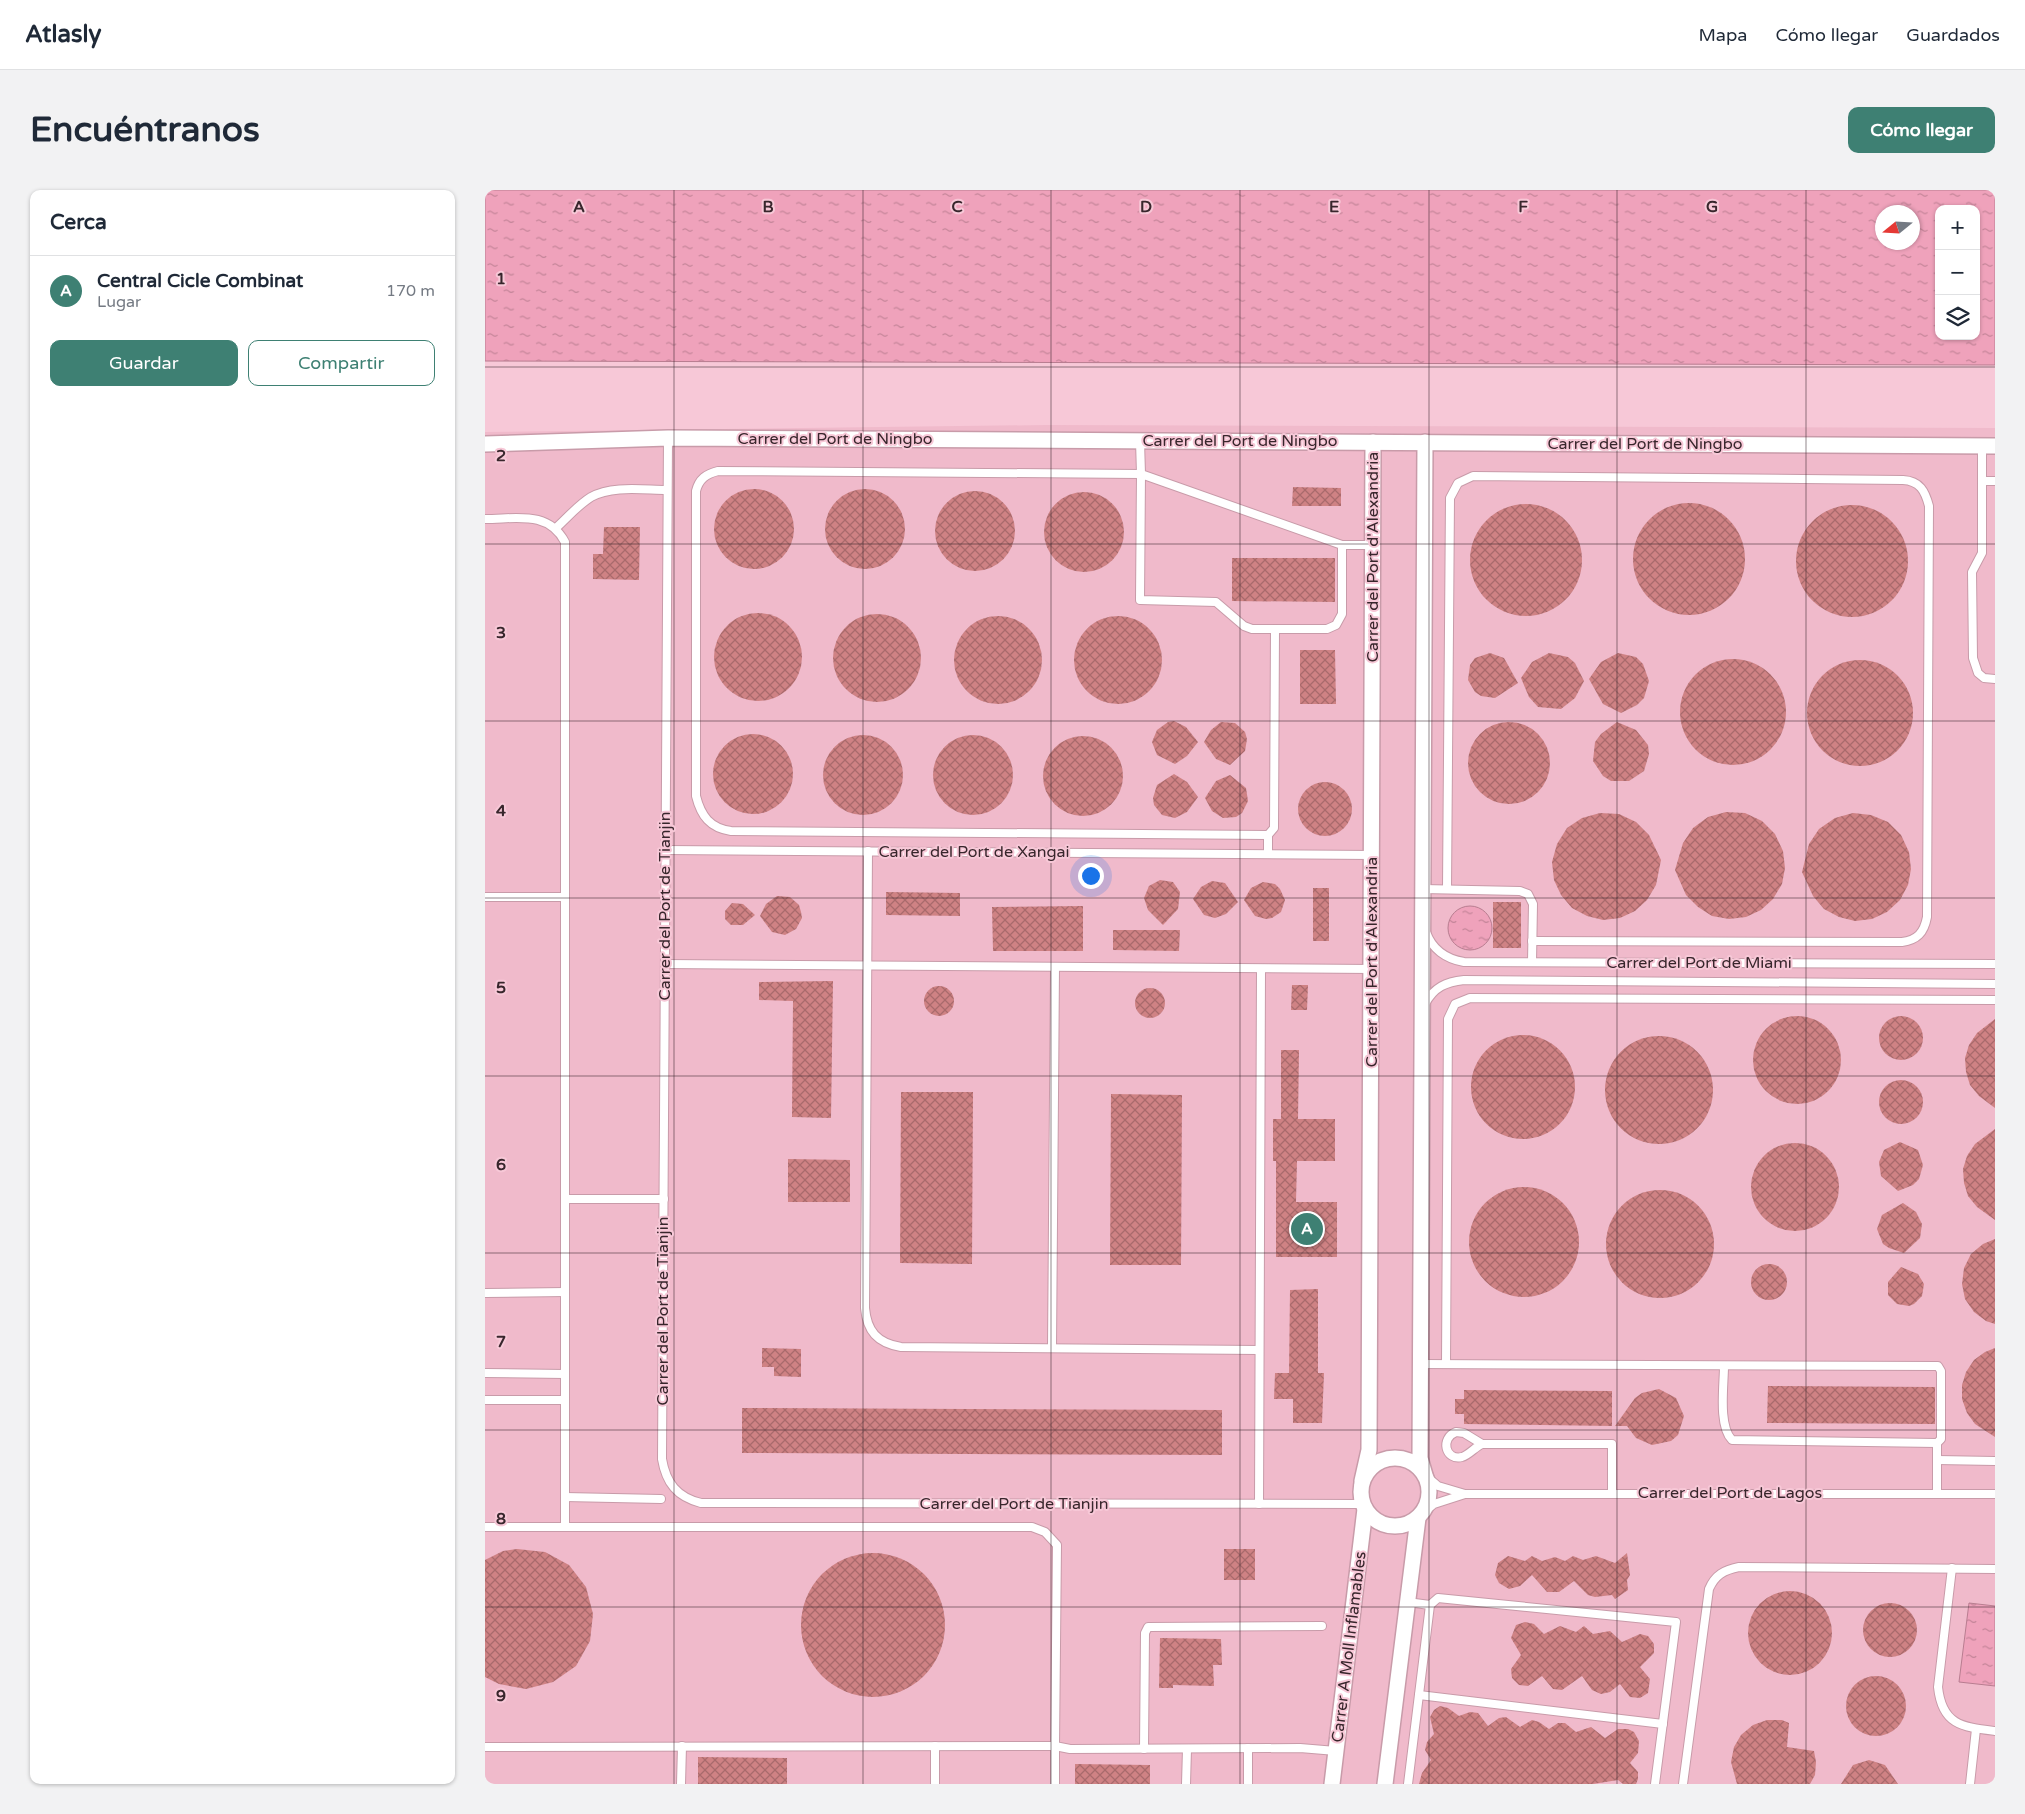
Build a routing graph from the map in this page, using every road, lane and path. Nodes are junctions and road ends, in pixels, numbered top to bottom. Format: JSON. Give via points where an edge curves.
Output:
{"nodes":[{"id":1,"x":668,"y":438,"type":"junction"},
{"id":2,"x":1140,"y":441,"type":"junction"},
{"id":3,"x":1373,"y":442,"type":"junction"},
{"id":4,"x":1425,"y":442,"type":"junction"},
{"id":5,"x":485,"y":444,"type":"edge"},
{"id":6,"x":1988,"y":446,"type":"edge"},
{"id":7,"x":1141,"y":474,"type":"junction"},
{"id":8,"x":1982,"y":481,"type":"junction"},
{"id":9,"x":1995,"y":481,"type":"edge"},
{"id":10,"x":667,"y":490,"type":"junction"},
{"id":11,"x":485,"y":519,"type":"edge"},
{"id":12,"x":556,"y":528,"type":"junction"},
{"id":13,"x":1342,"y":545,"type":"junction"},
{"id":14,"x":1374,"y":545,"type":"junction"},
{"id":15,"x":1275,"y":629,"type":"junction"},
{"id":16,"x":1995,"y":680,"type":"edge"},
{"id":17,"x":1268,"y":835,"type":"junction"},
{"id":18,"x":666,"y":850,"type":"junction"},
{"id":19,"x":868,"y":851,"type":"junction"},
{"id":20,"x":1269,"y":854,"type":"junction"},
{"id":21,"x":1373,"y":855,"type":"junction"},
{"id":22,"x":1423,"y":889,"type":"junction"},
{"id":23,"x":1447,"y":889,"type":"junction"},
{"id":24,"x":485,"y":897,"type":"edge"},
{"id":25,"x":565,"y":897,"type":"junction"},
{"id":26,"x":1423,"y":923,"type":"junction"},
{"id":27,"x":1532,"y":941,"type":"junction"},
{"id":28,"x":1532,"y":962,"type":"junction"},
{"id":29,"x":665,"y":964,"type":"junction"},
{"id":30,"x":1995,"y":964,"type":"edge"},
{"id":31,"x":867,"y":965,"type":"junction"},
{"id":32,"x":1055,"y":967,"type":"junction"},
{"id":33,"x":1261,"y":969,"type":"junction"},
{"id":34,"x":1373,"y":970,"type":"junction"},
{"id":35,"x":1995,"y":984,"type":"edge"},
{"id":36,"x":1995,"y":1000,"type":"edge"},
{"id":37,"x":1423,"y":1016,"type":"junction"},
{"id":38,"x":565,"y":1199,"type":"junction"},
{"id":39,"x":663,"y":1199,"type":"junction"},
{"id":40,"x":565,"y":1292,"type":"junction"},
{"id":41,"x":485,"y":1293,"type":"edge"},
{"id":42,"x":1052,"y":1348,"type":"junction"},
{"id":43,"x":1259,"y":1350,"type":"junction"},
{"id":44,"x":1421,"y":1364,"type":"junction"},
{"id":45,"x":1446,"y":1364,"type":"junction"},
{"id":46,"x":1724,"y":1366,"type":"junction"},
{"id":47,"x":485,"y":1373,"type":"edge"},
{"id":48,"x":565,"y":1374,"type":"junction"},
{"id":49,"x":485,"y":1400,"type":"edge"},
{"id":50,"x":565,"y":1400,"type":"junction"},
{"id":51,"x":1937,"y":1443,"type":"junction"},
{"id":52,"x":1482,"y":1444,"type":"junction"},
{"id":53,"x":1937,"y":1460,"type":"junction"},
{"id":54,"x":1995,"y":1461,"type":"edge"},
{"id":55,"x":1425,"y":1475,"type":"junction"},
{"id":56,"x":1362,"y":1481,"type":"junction"},
{"id":57,"x":1612,"y":1493,"type":"junction"},
{"id":58,"x":1465,"y":1494,"type":"junction"},
{"id":59,"x":1937,"y":1494,"type":"junction"},
{"id":60,"x":1995,"y":1494,"type":"edge"},
{"id":61,"x":565,"y":1497,"type":"junction"},
{"id":62,"x":661,"y":1498,"type":"dead end"},
{"id":63,"x":1259,"y":1504,"type":"junction"},
{"id":64,"x":1364,"y":1507,"type":"junction"},
{"id":65,"x":1420,"y":1515,"type":"junction"},
{"id":66,"x":485,"y":1527,"type":"edge"},
{"id":67,"x":565,"y":1527,"type":"junction"},
{"id":68,"x":1952,"y":1568,"type":"junction"},
{"id":69,"x":1995,"y":1569,"type":"edge"},
{"id":70,"x":1407,"y":1602,"type":"junction"},
{"id":71,"x":1430,"y":1605,"type":"junction"},
{"id":72,"x":1322,"y":1626,"type":"dead end"},
{"id":73,"x":1419,"y":1695,"type":"junction"},
{"id":74,"x":1663,"y":1724,"type":"junction"},
{"id":75,"x":1976,"y":1729,"type":"junction"},
{"id":76,"x":1995,"y":1731,"type":"edge"},
{"id":77,"x":682,"y":1746,"type":"junction"},
{"id":78,"x":935,"y":1746,"type":"junction"},
{"id":79,"x":1055,"y":1746,"type":"junction"},
{"id":80,"x":485,"y":1747,"type":"edge"},
{"id":81,"x":1248,"y":1748,"type":"junction"},
{"id":82,"x":1144,"y":1749,"type":"junction"},
{"id":83,"x":1187,"y":1749,"type":"junction"},
{"id":84,"x":1336,"y":1750,"type":"junction"},
{"id":85,"x":681,"y":1784,"type":"edge"},
{"id":86,"x":935,"y":1784,"type":"edge"},
{"id":87,"x":1055,"y":1784,"type":"edge"},
{"id":88,"x":1186,"y":1784,"type":"edge"},
{"id":89,"x":1248,"y":1784,"type":"edge"},
{"id":90,"x":1332,"y":1784,"type":"edge"},
{"id":91,"x":1385,"y":1784,"type":"edge"},
{"id":92,"x":1408,"y":1784,"type":"edge"},
{"id":93,"x":1655,"y":1784,"type":"edge"},
{"id":94,"x":1683,"y":1784,"type":"edge"},
{"id":95,"x":1970,"y":1784,"type":"edge"}],
"edges":[{"from":1,"to":2,"type":"street","name":"Carrer del Port de Ningbo"},
{"from":1,"to":5,"type":"street","name":"Carrer del Port de Ningbo"},
{"from":1,"to":10,"type":"lane","name":"Carrer del Port de Tianjin"},
{"from":2,"to":3,"type":"street","name":"Carrer del Port de Ningbo"},
{"from":2,"to":7,"type":"lane"},
{"from":3,"to":4,"type":"street","name":"Carrer del Port de Ningbo"},
{"from":3,"to":14,"type":"street","name":"Carrer del Port d'Alexandria"},
{"from":4,"to":6,"type":"street","name":"Carrer del Port de Ningbo"},
{"from":4,"to":22,"type":"street"},
{"from":6,"to":8,"type":"lane"},
{"from":7,"to":13,"type":"lane"},
{"from":7,"to":15,"type":"lane","via":[[1140,600],[1216,602],[1248,628]]},
{"from":7,"to":17,"type":"lane","via":[[718,471],[703,478],[696,491],[696,796],[699,807],[712,825],[731,832]]},
{"from":8,"to":9,"type":"lane"},
{"from":8,"to":16,"type":"lane","via":[[1982,553],[1972,572],[1973,658],[1978,674]]},
{"from":10,"to":12,"type":"lane","via":[[600,493],[582,503]]},
{"from":10,"to":18,"type":"lane","name":"Carrer del Port de Tianjin"},
{"from":11,"to":12,"type":"lane","via":[[540,519]]},
{"from":12,"to":25,"type":"lane","via":[[565,542],[566,555]]},
{"from":13,"to":14,"type":"lane"},
{"from":13,"to":15,"type":"lane","via":[[1342,614],[1336,626],[1327,629]]},
{"from":14,"to":21,"type":"street","name":"Carrer del Port d'Alexandria"},
{"from":15,"to":17,"type":"lane","via":[[1274,828]]},
{"from":17,"to":20,"type":"lane"},
{"from":18,"to":19,"type":"lane","name":"Carrer del Port de Xangai"},
{"from":18,"to":29,"type":"lane","name":"Carrer del Port de Tianjin"},
{"from":19,"to":20,"type":"lane","name":"Carrer del Port de Xangai"},
{"from":19,"to":31,"type":"lane"},
{"from":20,"to":21,"type":"lane","name":"Carrer del Port de Xangai"},
{"from":21,"to":34,"type":"street","name":"Carrer del Port d'Alexandria"},
{"from":22,"to":23,"type":"lane"},
{"from":22,"to":26,"type":"street"},
{"from":23,"to":27,"type":"lane","via":[[1524,892],[1533,904]]},
{"from":23,"to":27,"type":"lane","via":[[1451,498],[1458,483],[1473,476],[1903,480],[1920,486],[1929,506],[1929,526],[1927,917],[1919,936],[1902,942]]},
{"from":24,"to":25,"type":"lane"},
{"from":25,"to":38,"type":"lane"},
{"from":26,"to":28,"type":"lane","name":"Carrer del Port de Miami","via":[[1434,947],[1452,960]]},
{"from":26,"to":37,"type":"street"},
{"from":27,"to":28,"type":"lane"},
{"from":28,"to":30,"type":"lane","name":"Carrer del Port de Miami"},
{"from":29,"to":31,"type":"lane"},
{"from":29,"to":39,"type":"lane","name":"Carrer del Port de Tianjin"},
{"from":31,"to":32,"type":"lane"},
{"from":31,"to":42,"type":"lane","via":[[865,1308],[869,1328],[881,1342],[901,1347]]},
{"from":32,"to":33,"type":"lane"},
{"from":32,"to":42,"type":"lane"},
{"from":33,"to":34,"type":"lane"},
{"from":33,"to":43,"type":"lane"},
{"from":34,"to":56,"type":"street","name":"Carrer del Port d'Alexandria","via":[[1369,1450]]},
{"from":35,"to":37,"type":"lane","name":"Carrer del Port de Miami","via":[[1463,980],[1437,988],[1426,1003]]},
{"from":36,"to":45,"type":"lane","via":[[1470,998],[1455,1004],[1448,1019]]},
{"from":37,"to":44,"type":"street"},
{"from":38,"to":39,"type":"lane"},
{"from":38,"to":40,"type":"lane"},
{"from":39,"to":63,"type":"lane","name":"Carrer del Port de Tianjin","via":[[662,1459],[669,1482],[687,1500],[701,1503]]},
{"from":40,"to":41,"type":"lane"},
{"from":40,"to":48,"type":"lane"},
{"from":42,"to":43,"type":"lane"},
{"from":43,"to":63,"type":"lane"},
{"from":44,"to":45,"type":"lane"},
{"from":44,"to":55,"type":"street","via":[[1420,1458]]},
{"from":45,"to":46,"type":"lane"},
{"from":46,"to":51,"type":"lane","via":[[1724,1424],[1732,1440]]},
{"from":46,"to":51,"type":"lane","via":[[1938,1366],[1941,1371],[1941,1439]]},
{"from":47,"to":48,"type":"lane"},
{"from":48,"to":50,"type":"lane"},
{"from":49,"to":50,"type":"lane"},
{"from":50,"to":61,"type":"lane"},
{"from":51,"to":53,"type":"lane"},
{"from":52,"to":52,"type":"lane","via":[[1460,1432],[1449,1436],[1445,1445],[1448,1452],[1459,1458]]},
{"from":52,"to":57,"type":"lane","via":[[1611,1444]]},
{"from":53,"to":54,"type":"lane"},
{"from":53,"to":59,"type":"lane"},
{"from":55,"to":56,"type":"street","via":[[1408,1460],[1386,1459],[1376,1463]]},
{"from":55,"to":58,"type":"lane","via":[[1438,1486]]},
{"from":55,"to":65,"type":"street","via":[[1429,1492]]},
{"from":56,"to":64,"type":"street"},
{"from":57,"to":58,"type":"lane","name":"Carrer del Port de Lagos"},
{"from":57,"to":59,"type":"lane","name":"Carrer del Port de Lagos"},
{"from":58,"to":65,"type":"lane","via":[[1434,1504]]},
{"from":59,"to":60,"type":"lane","name":"Carrer del Port de Lagos"},
{"from":61,"to":62,"type":"lane"},
{"from":61,"to":67,"type":"lane"},
{"from":63,"to":64,"type":"lane","name":"Carrer del Port de Tianjin"},
{"from":64,"to":65,"type":"street","via":[[1385,1526],[1403,1526]]},
{"from":64,"to":84,"type":"street","name":"Carrer A Moll Inflamables"},
{"from":65,"to":70,"type":"street"},
{"from":66,"to":67,"type":"lane"},
{"from":67,"to":79,"type":"lane","via":[[1039,1529],[1057,1545]]},
{"from":68,"to":69,"type":"lane"},
{"from":68,"to":75,"type":"lane","via":[[1939,1698],[1957,1724]]},
{"from":68,"to":94,"type":"lane","via":[[1739,1567],[1720,1574],[1709,1590]]},
{"from":70,"to":71,"type":"lane"},
{"from":70,"to":91,"type":"street"},
{"from":71,"to":73,"type":"lane"},
{"from":71,"to":74,"type":"lane","via":[[1438,1598],[1676,1622]]},
{"from":72,"to":82,"type":"lane","via":[[1148,1627],[1145,1633]]},
{"from":73,"to":74,"type":"lane"},
{"from":73,"to":92,"type":"lane"},
{"from":74,"to":93,"type":"lane"},
{"from":75,"to":76,"type":"lane"},
{"from":75,"to":95,"type":"lane"},
{"from":77,"to":78,"type":"lane"},
{"from":77,"to":80,"type":"lane"},
{"from":77,"to":85,"type":"lane"},
{"from":78,"to":79,"type":"lane"},
{"from":78,"to":86,"type":"lane"},
{"from":79,"to":82,"type":"lane"},
{"from":79,"to":87,"type":"lane"},
{"from":81,"to":83,"type":"lane"},
{"from":81,"to":84,"type":"lane"},
{"from":81,"to":89,"type":"lane"},
{"from":82,"to":83,"type":"lane"},
{"from":83,"to":88,"type":"lane"},
{"from":84,"to":90,"type":"street","name":"Carrer A Moll Inflamables"}]}
